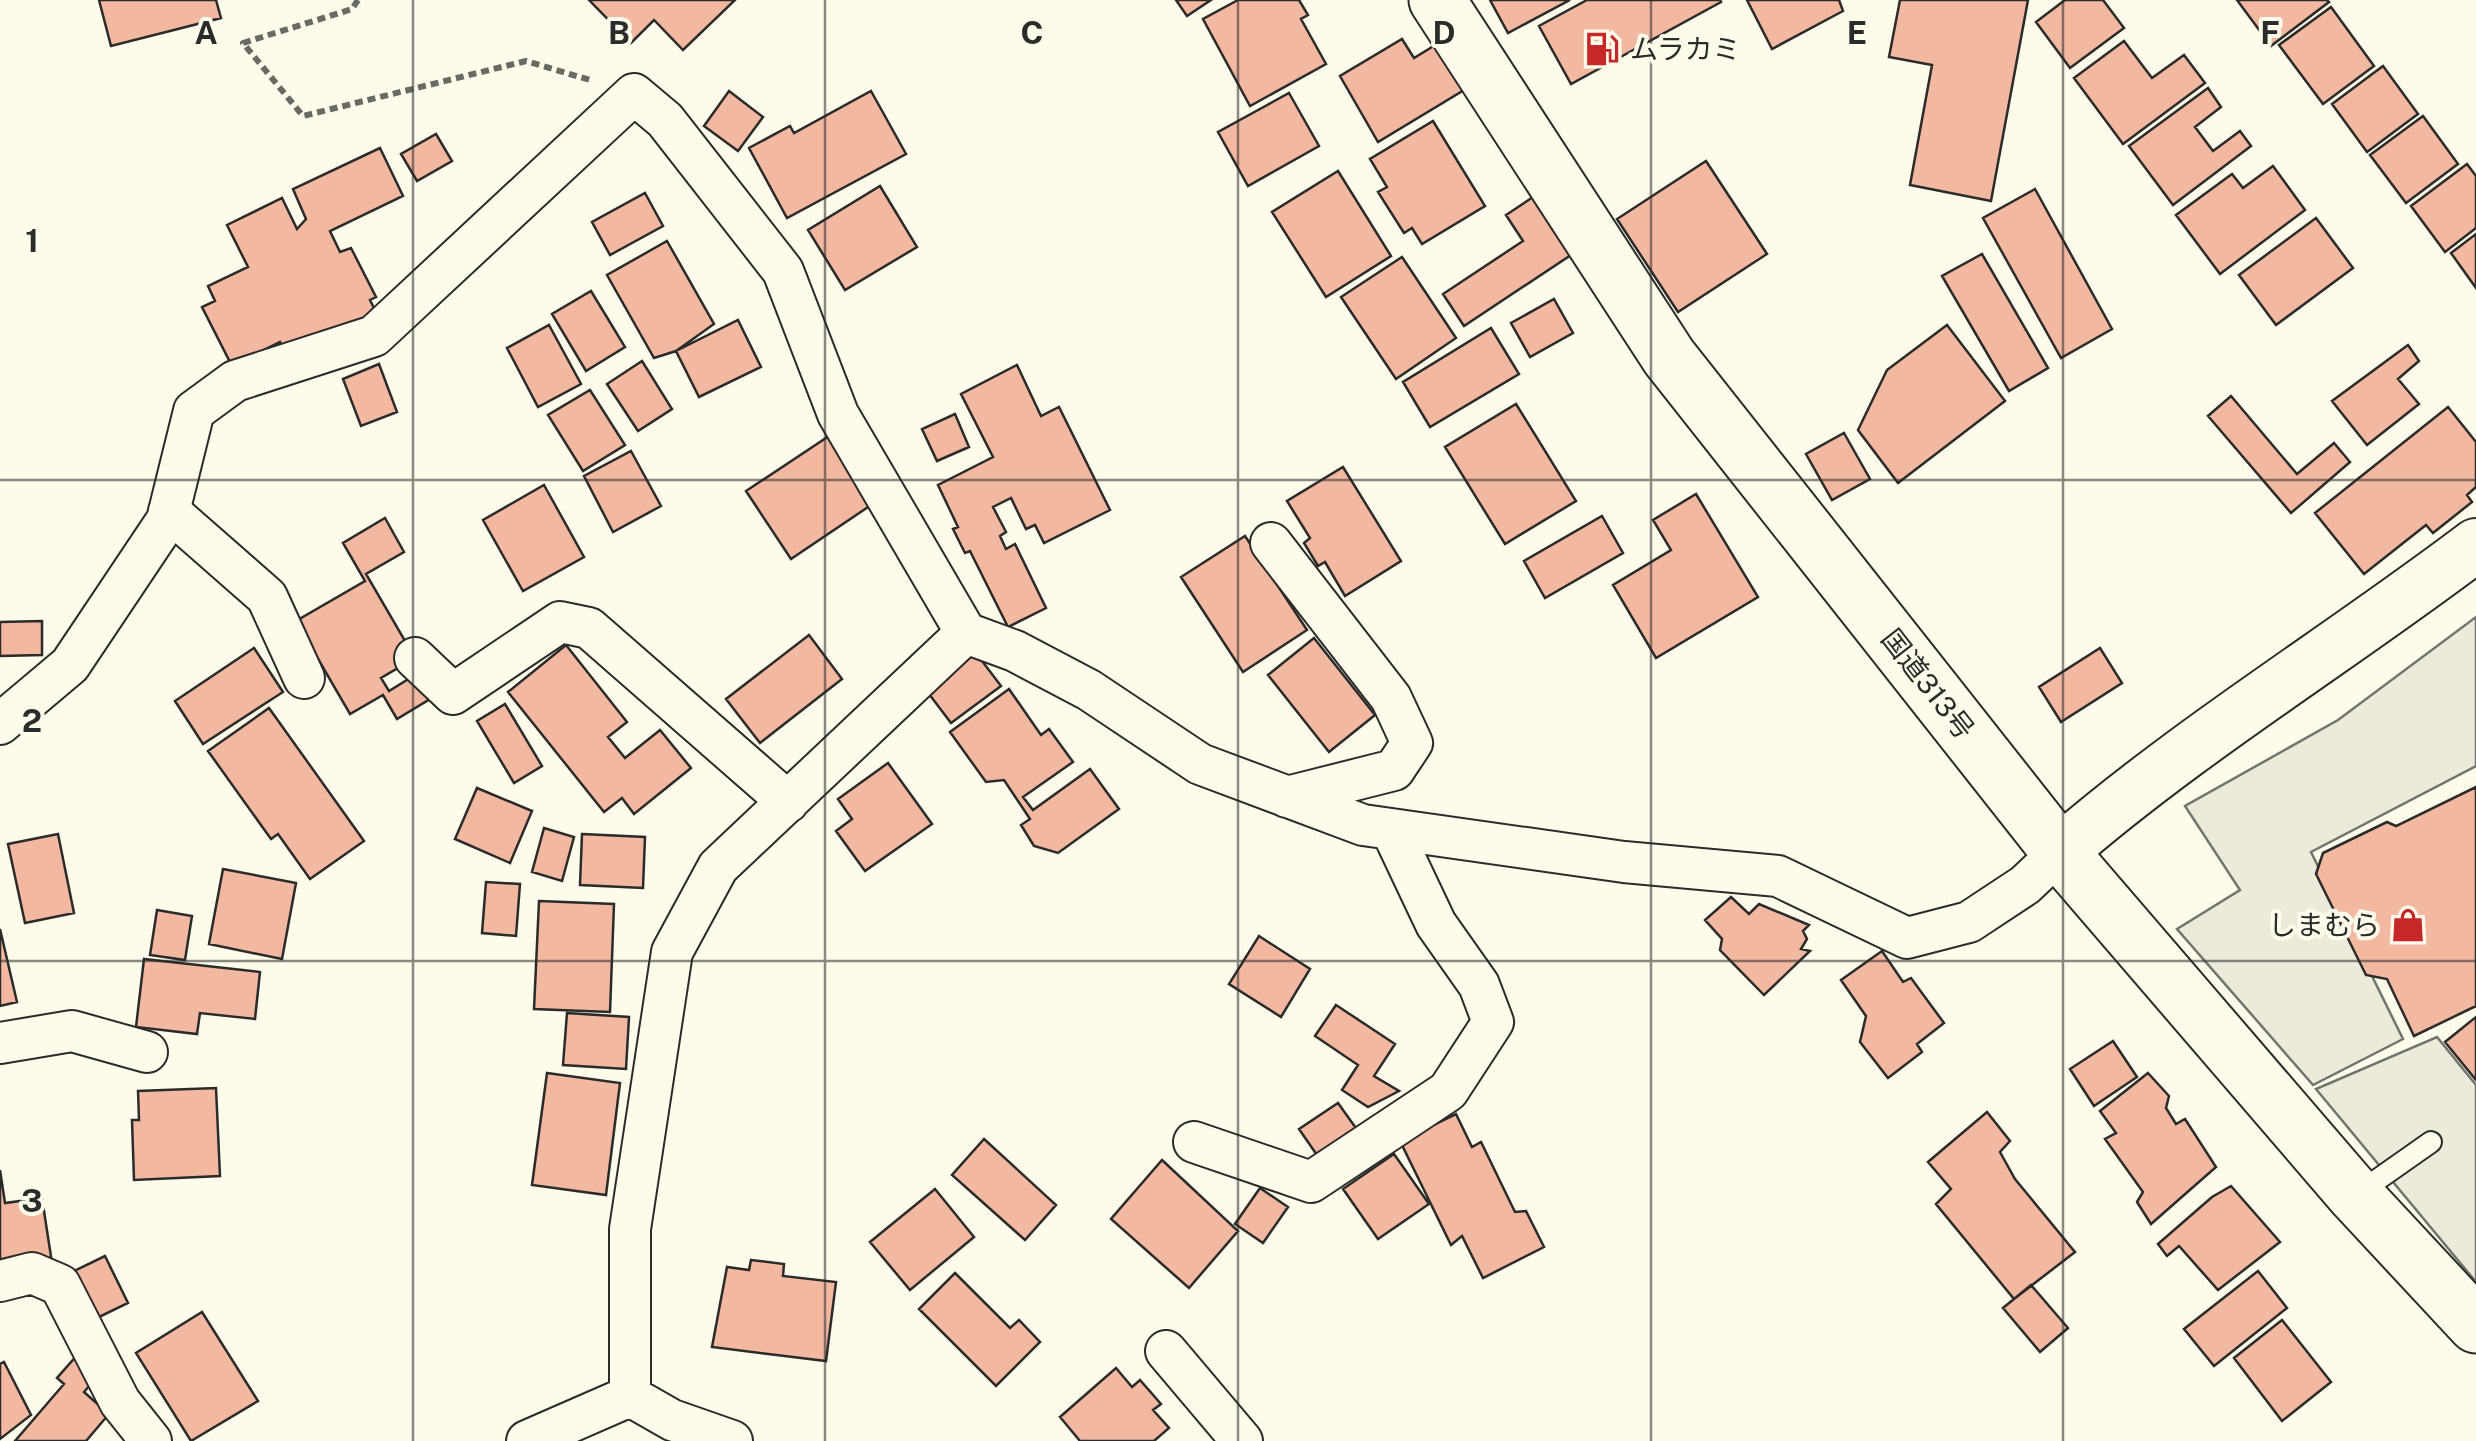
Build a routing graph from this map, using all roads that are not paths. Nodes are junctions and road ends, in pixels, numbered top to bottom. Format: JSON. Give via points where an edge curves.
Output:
{"nodes":[{"id":1,"x":1436,"y":0,"type":"edge"},
{"id":2,"x":169,"y":511,"type":"junction"},
{"id":3,"x":1271,"y":543,"type":"dead end"},
{"id":4,"x":2476,"y":545,"type":"edge"},
{"id":5,"x":966,"y":633,"type":"junction"},
{"id":6,"x":415,"y":658,"type":"dead end"},
{"id":7,"x":304,"y":678,"type":"dead end"},
{"id":8,"x":0,"y":724,"type":"edge"},
{"id":9,"x":1287,"y":797,"type":"junction"},
{"id":10,"x":788,"y":802,"type":"junction"},
{"id":11,"x":1391,"y":828,"type":"junction"},
{"id":12,"x":2060,"y":852,"type":"junction"},
{"id":13,"x":0,"y":1043,"type":"edge"},
{"id":14,"x":147,"y":1052,"type":"dead end"},
{"id":15,"x":1194,"y":1142,"type":"dead end"},
{"id":16,"x":2431,"y":1142,"type":"dead end"},
{"id":17,"x":2355,"y":1195,"type":"junction"},
{"id":18,"x":0,"y":1281,"type":"edge"},
{"id":19,"x":2476,"y":1325,"type":"edge"},
{"id":20,"x":1166,"y":1351,"type":"dead end"},
{"id":21,"x":630,"y":1396,"type":"junction"},
{"id":22,"x":151,"y":1441,"type":"edge"},
{"id":23,"x":527,"y":1441,"type":"edge"},
{"id":24,"x":732,"y":1441,"type":"edge"},
{"id":25,"x":1242,"y":1441,"type":"edge"}],
"edges":[{"from":1,"to":12,"type":"highway","name":"国道313号","via":[[1669,357]]},
{"from":2,"to":5,"type":"street","via":[[194,412],[235,381],[374,336],[634,94],[665,120],[783,271],[838,414]]},
{"from":2,"to":7,"type":"street","via":[[267,597]]},
{"from":2,"to":8,"type":"street","via":[[70,665]]},
{"from":3,"to":9,"type":"street","via":[[1391,698],[1412,743],[1394,770]]},
{"from":4,"to":12,"type":"street","via":[[2132,790]]},
{"from":5,"to":9,"type":"street","via":[[1089,690],[1200,764]]},
{"from":5,"to":10,"type":"street"},
{"from":6,"to":10,"type":"street","via":[[454,694],[560,622],[589,628]]},
{"from":9,"to":11,"type":"street","via":[[1363,825]]},
{"from":10,"to":21,"type":"street","via":[[718,868],[672,952],[630,1229]]},
{"from":11,"to":12,"type":"street","via":[[1624,862],[1778,876],[1907,938],[1968,922],[2026,885]]},
{"from":11,"to":15,"type":"street","via":[[1493,1022],[1448,1091],[1311,1182]]},
{"from":12,"to":17,"type":"highway","name":"国道313号"},
{"from":13,"to":14,"type":"street","via":[[72,1030]]},
{"from":16,"to":17,"type":"lane"},
{"from":17,"to":19,"type":"highway","name":"国道313号"},
{"from":18,"to":22,"type":"street","via":[[32,1273],[60,1285],[120,1402]]},
{"from":20,"to":25,"type":"street"},
{"from":21,"to":23,"type":"street"},
{"from":21,"to":24,"type":"street","via":[[672,1420]]}]}
